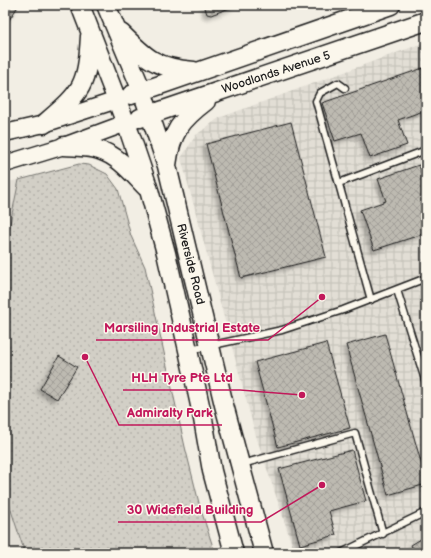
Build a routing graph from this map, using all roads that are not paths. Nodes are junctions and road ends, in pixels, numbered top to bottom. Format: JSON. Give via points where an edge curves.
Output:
{"nodes":[{"id":1,"x":80,"y":5,"type":"edge"},
{"id":2,"x":106,"y":5,"type":"edge"},
{"id":3,"x":391,"y":5,"type":"edge"},
{"id":4,"x":426,"y":21,"type":"edge"},
{"id":5,"x":115,"y":26,"type":"junction"},
{"id":6,"x":90,"y":30,"type":"junction"},
{"id":7,"x":201,"y":72,"type":"junction"},
{"id":8,"x":345,"y":88,"type":"dead end"},
{"id":9,"x":142,"y":91,"type":"junction"},
{"id":10,"x":220,"y":91,"type":"junction"},
{"id":11,"x":117,"y":100,"type":"junction"},
{"id":12,"x":150,"y":115,"type":"junction"},
{"id":13,"x":126,"y":123,"type":"junction"},
{"id":14,"x":44,"y":124,"type":"junction"},
{"id":15,"x":5,"y":133,"type":"edge"},
{"id":16,"x":64,"y":146,"type":"junction"},
{"id":17,"x":426,"y":150,"type":"edge"},
{"id":18,"x":5,"y":164,"type":"edge"},
{"id":19,"x":167,"y":166,"type":"junction"},
{"id":20,"x":339,"y":183,"type":"junction"},
{"id":21,"x":149,"y":190,"type":"junction"},
{"id":22,"x":426,"y":278,"type":"edge"},
{"id":23,"x":397,"y":290,"type":"junction"},
{"id":24,"x":371,"y":300,"type":"junction"},
{"id":25,"x":211,"y":346,"type":"junction"},
{"id":26,"x":188,"y":350,"type":"junction"},
{"id":27,"x":426,"y":383,"type":"edge"},
{"id":28,"x":240,"y":465,"type":"junction"},
{"id":29,"x":426,"y":512,"type":"edge"},
{"id":30,"x":383,"y":534,"type":"junction"},
{"id":31,"x":234,"y":553,"type":"edge"},
{"id":32,"x":264,"y":553,"type":"edge"},
{"id":33,"x":341,"y":553,"type":"edge"}],
"edges":[{"from":1,"to":6,"type":"main road","name":"Riverside Road"},
{"from":2,"to":5,"type":"main road","name":"Riverside Road"},
{"from":3,"to":7,"type":"main road","name":"Woodlands Avenue 5"},
{"from":4,"to":10,"type":"main road","name":"Woodlands Avenue 5"},
{"from":5,"to":7,"type":"main road","via":[[154,63],[172,70]]},
{"from":5,"to":9,"type":"main road","name":"Riverside Road"},
{"from":6,"to":11,"type":"main road","name":"Riverside Road"},
{"from":6,"to":14,"type":"main road","via":[[88,67],[82,86],[70,101]]},
{"from":7,"to":9,"type":"main road","name":"Woodlands Avenue 5"},
{"from":8,"to":20,"type":"lane","via":[[338,83],[320,93],[316,101]]},
{"from":9,"to":11,"type":"main road","name":"Woodlands Avenue 5"},
{"from":9,"to":12,"type":"main road","name":"Riverside Road"},
{"from":10,"to":12,"type":"main road","name":"Woodlands Avenue 5"},
{"from":10,"to":19,"type":"main road","via":[[187,116],[169,146]]},
{"from":11,"to":13,"type":"main road","name":"Riverside Road"},
{"from":11,"to":14,"type":"main road"},
{"from":12,"to":13,"type":"main road","name":"Woodlands Avenue 5"},
{"from":12,"to":19,"type":"main road","name":"Riverside Road"},
{"from":13,"to":16,"type":"main road"},
{"from":13,"to":21,"type":"main road","name":"Riverside Road"},
{"from":14,"to":15,"type":"main road"},
{"from":16,"to":18,"type":"main road"},
{"from":16,"to":21,"type":"main road","via":[[106,152]]},
{"from":17,"to":20,"type":"lane"},
{"from":19,"to":25,"type":"main road","name":"Riverside Road"},
{"from":20,"to":24,"type":"lane"},
{"from":21,"to":26,"type":"main road","name":"Riverside Road"},
{"from":22,"to":23,"type":"lane"},
{"from":23,"to":24,"type":"lane"},
{"from":23,"to":27,"type":"lane"},
{"from":24,"to":25,"type":"lane","via":[[282,330]]},
{"from":25,"to":26,"type":"lane"},
{"from":25,"to":28,"type":"main road","name":"Riverside Road"},
{"from":26,"to":31,"type":"main road","name":"Riverside Road","via":[[212,471]]},
{"from":28,"to":30,"type":"lane","via":[[355,433]]},
{"from":28,"to":32,"type":"main road","name":"Riverside Road"},
{"from":29,"to":30,"type":"lane"},
{"from":30,"to":33,"type":"lane"}]}
